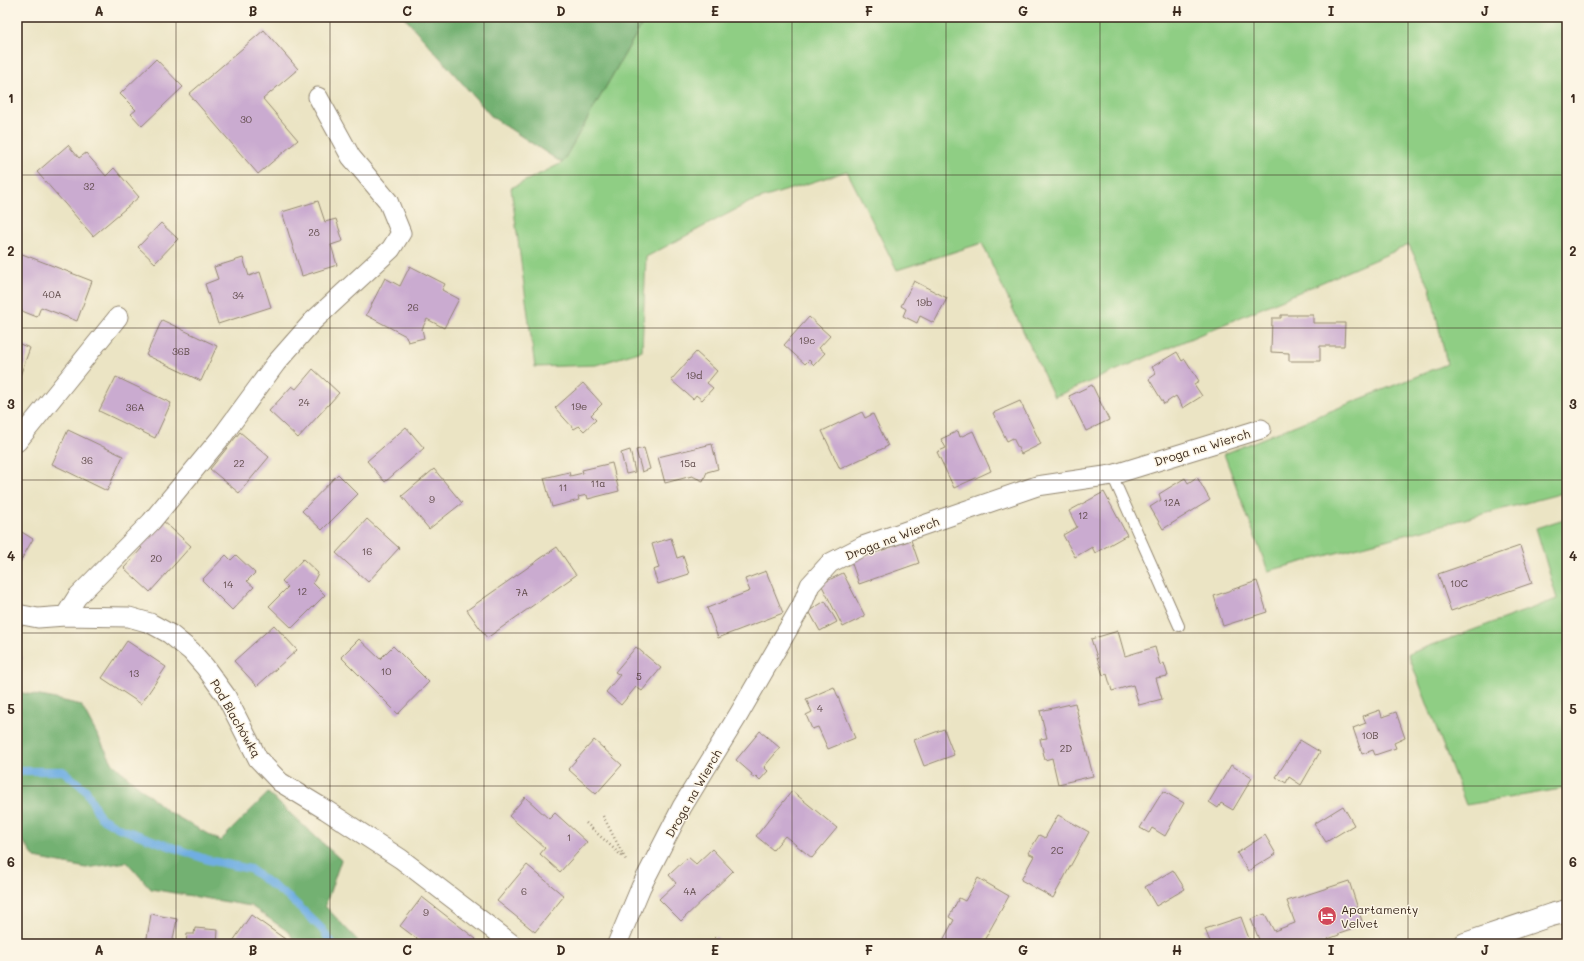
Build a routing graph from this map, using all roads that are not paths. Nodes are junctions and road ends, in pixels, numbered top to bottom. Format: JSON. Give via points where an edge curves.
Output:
{"nodes":[{"id":1,"x":318,"y":97,"type":"dead end"},
{"id":2,"x":118,"y":317,"type":"dead end"},
{"id":3,"x":1261,"y":429,"type":"dead end"},
{"id":4,"x":17,"y":442,"type":"edge"},
{"id":5,"x":1112,"y":475,"type":"junction"},
{"id":6,"x":17,"y":614,"type":"edge"},
{"id":7,"x":65,"y":616,"type":"junction"},
{"id":8,"x":1179,"y":626,"type":"dead end"},
{"id":9,"x":1567,"y":911,"type":"edge"},
{"id":10,"x":512,"y":944,"type":"edge"},
{"id":11,"x":618,"y":944,"type":"edge"},
{"id":12,"x":1465,"y":944,"type":"edge"}],
"edges":[{"from":1,"to":7,"type":"street","via":[[351,157],[388,201],[401,233],[391,249],[313,321],[276,362],[223,435],[151,522],[78,597]]},
{"from":2,"to":4,"type":"street"},
{"from":3,"to":5,"type":"street","name":"Droga na Wierch"},
{"from":5,"to":8,"type":"lane"},
{"from":5,"to":11,"type":"street","name":"Droga na Wierch","via":[[1037,486],[863,546],[830,563],[810,585],[802,605],[740,714],[682,808],[641,887]]},
{"from":6,"to":7,"type":"street","name":"Pod Blachówką","via":[[38,618]]},
{"from":7,"to":10,"type":"street","name":"Pod Blachówką","via":[[129,617],[150,623],[170,634],[191,651],[205,667],[226,696],[258,759],[280,782],[401,859]]},
{"from":9,"to":12,"type":"street"}]}
